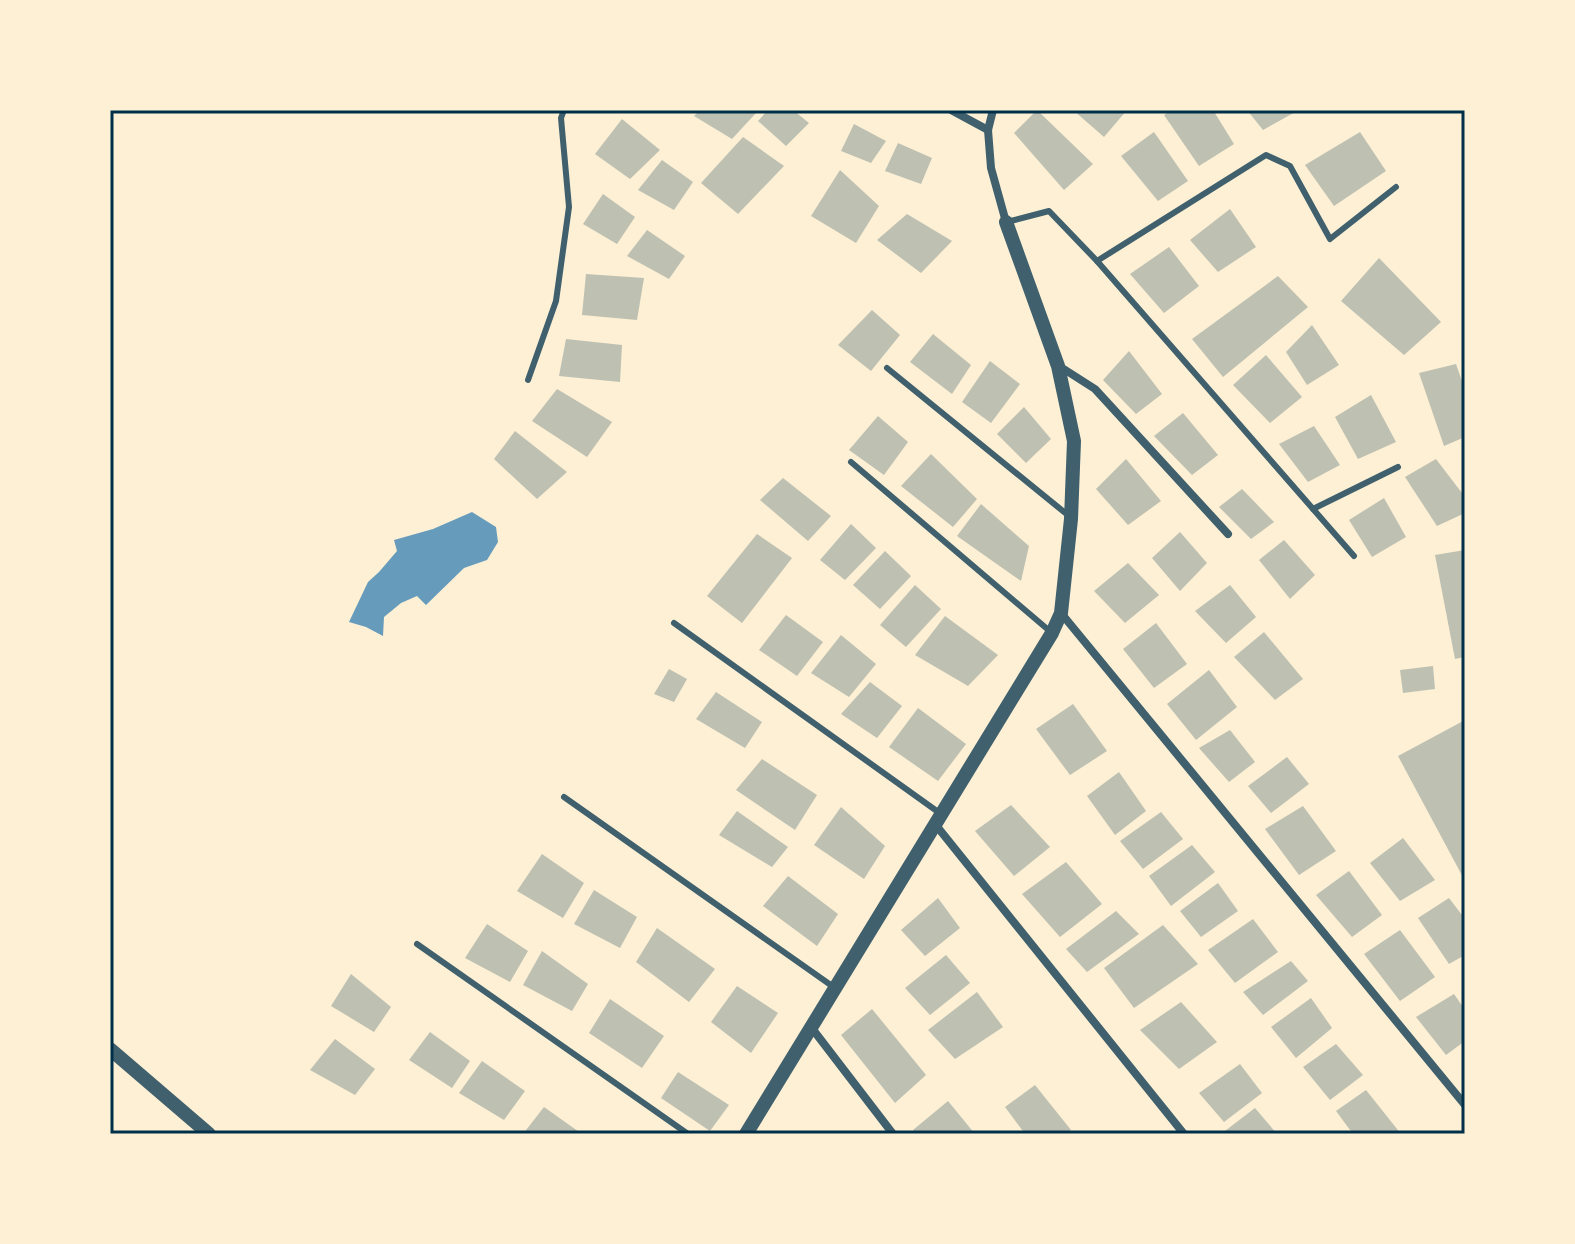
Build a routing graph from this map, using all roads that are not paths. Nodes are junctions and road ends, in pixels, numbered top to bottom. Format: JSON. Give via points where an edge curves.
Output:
{"nodes":[{"id":1,"x":564,"y":110,"type":"edge"},
{"id":2,"x":951,"y":110,"type":"edge"},
{"id":3,"x":993,"y":110,"type":"edge"},
{"id":4,"x":988,"y":130,"type":"junction"},
{"id":5,"x":1396,"y":187,"type":"dead end"},
{"id":6,"x":1006,"y":222,"type":"junction"},
{"id":7,"x":1097,"y":261,"type":"junction"},
{"id":8,"x":1058,"y":366,"type":"junction"},
{"id":9,"x":887,"y":368,"type":"dead end"},
{"id":10,"x":528,"y":380,"type":"dead end"},
{"id":11,"x":851,"y":462,"type":"dead end"},
{"id":12,"x":1398,"y":467,"type":"dead end"},
{"id":13,"x":1313,"y":509,"type":"junction"},
{"id":14,"x":1071,"y":519,"type":"junction"},
{"id":15,"x":1228,"y":534,"type":"dead end"},
{"id":16,"x":1354,"y":556,"type":"dead end"},
{"id":17,"x":1061,"y":613,"type":"junction"},
{"id":18,"x":674,"y":623,"type":"dead end"},
{"id":19,"x":1052,"y":633,"type":"junction"},
{"id":20,"x":564,"y":797,"type":"dead end"},
{"id":21,"x":939,"y":819,"type":"junction"},
{"id":22,"x":417,"y":944,"type":"dead end"},
{"id":23,"x":835,"y":988,"type":"junction"},
{"id":24,"x":811,"y":1027,"type":"junction"},
{"id":25,"x":114,"y":1058,"type":"edge"},
{"id":26,"x":1465,"y":1105,"type":"edge"},
{"id":27,"x":209,"y":1134,"type":"edge"},
{"id":28,"x":688,"y":1134,"type":"edge"},
{"id":29,"x":746,"y":1134,"type":"edge"},
{"id":30,"x":893,"y":1134,"type":"edge"},
{"id":31,"x":1184,"y":1134,"type":"edge"}],
"edges":[{"from":1,"to":10,"type":"lane","via":[[569,207],[556,301]]},
{"from":2,"to":4,"type":"street"},
{"from":3,"to":4,"type":"street"},
{"from":4,"to":6,"type":"street","via":[[991,168]]},
{"from":5,"to":7,"type":"lane","via":[[1330,239],[1290,166],[1266,155]]},
{"from":6,"to":7,"type":"lane","via":[[1049,211]]},
{"from":6,"to":8,"type":"street"},
{"from":7,"to":13,"type":"lane"},
{"from":8,"to":14,"type":"street","via":[[1074,441]]},
{"from":8,"to":15,"type":"street","via":[[1095,389]]},
{"from":9,"to":14,"type":"lane"},
{"from":11,"to":19,"type":"lane"},
{"from":12,"to":13,"type":"lane"},
{"from":13,"to":16,"type":"lane"},
{"from":14,"to":17,"type":"street"},
{"from":17,"to":19,"type":"street"},
{"from":17,"to":26,"type":"street"},
{"from":18,"to":21,"type":"lane"},
{"from":19,"to":21,"type":"street"},
{"from":20,"to":23,"type":"lane"},
{"from":21,"to":23,"type":"street"},
{"from":21,"to":31,"type":"street"},
{"from":22,"to":28,"type":"lane"},
{"from":23,"to":24,"type":"street"},
{"from":24,"to":29,"type":"street"},
{"from":24,"to":30,"type":"street"},
{"from":25,"to":27,"type":"street"}]}
